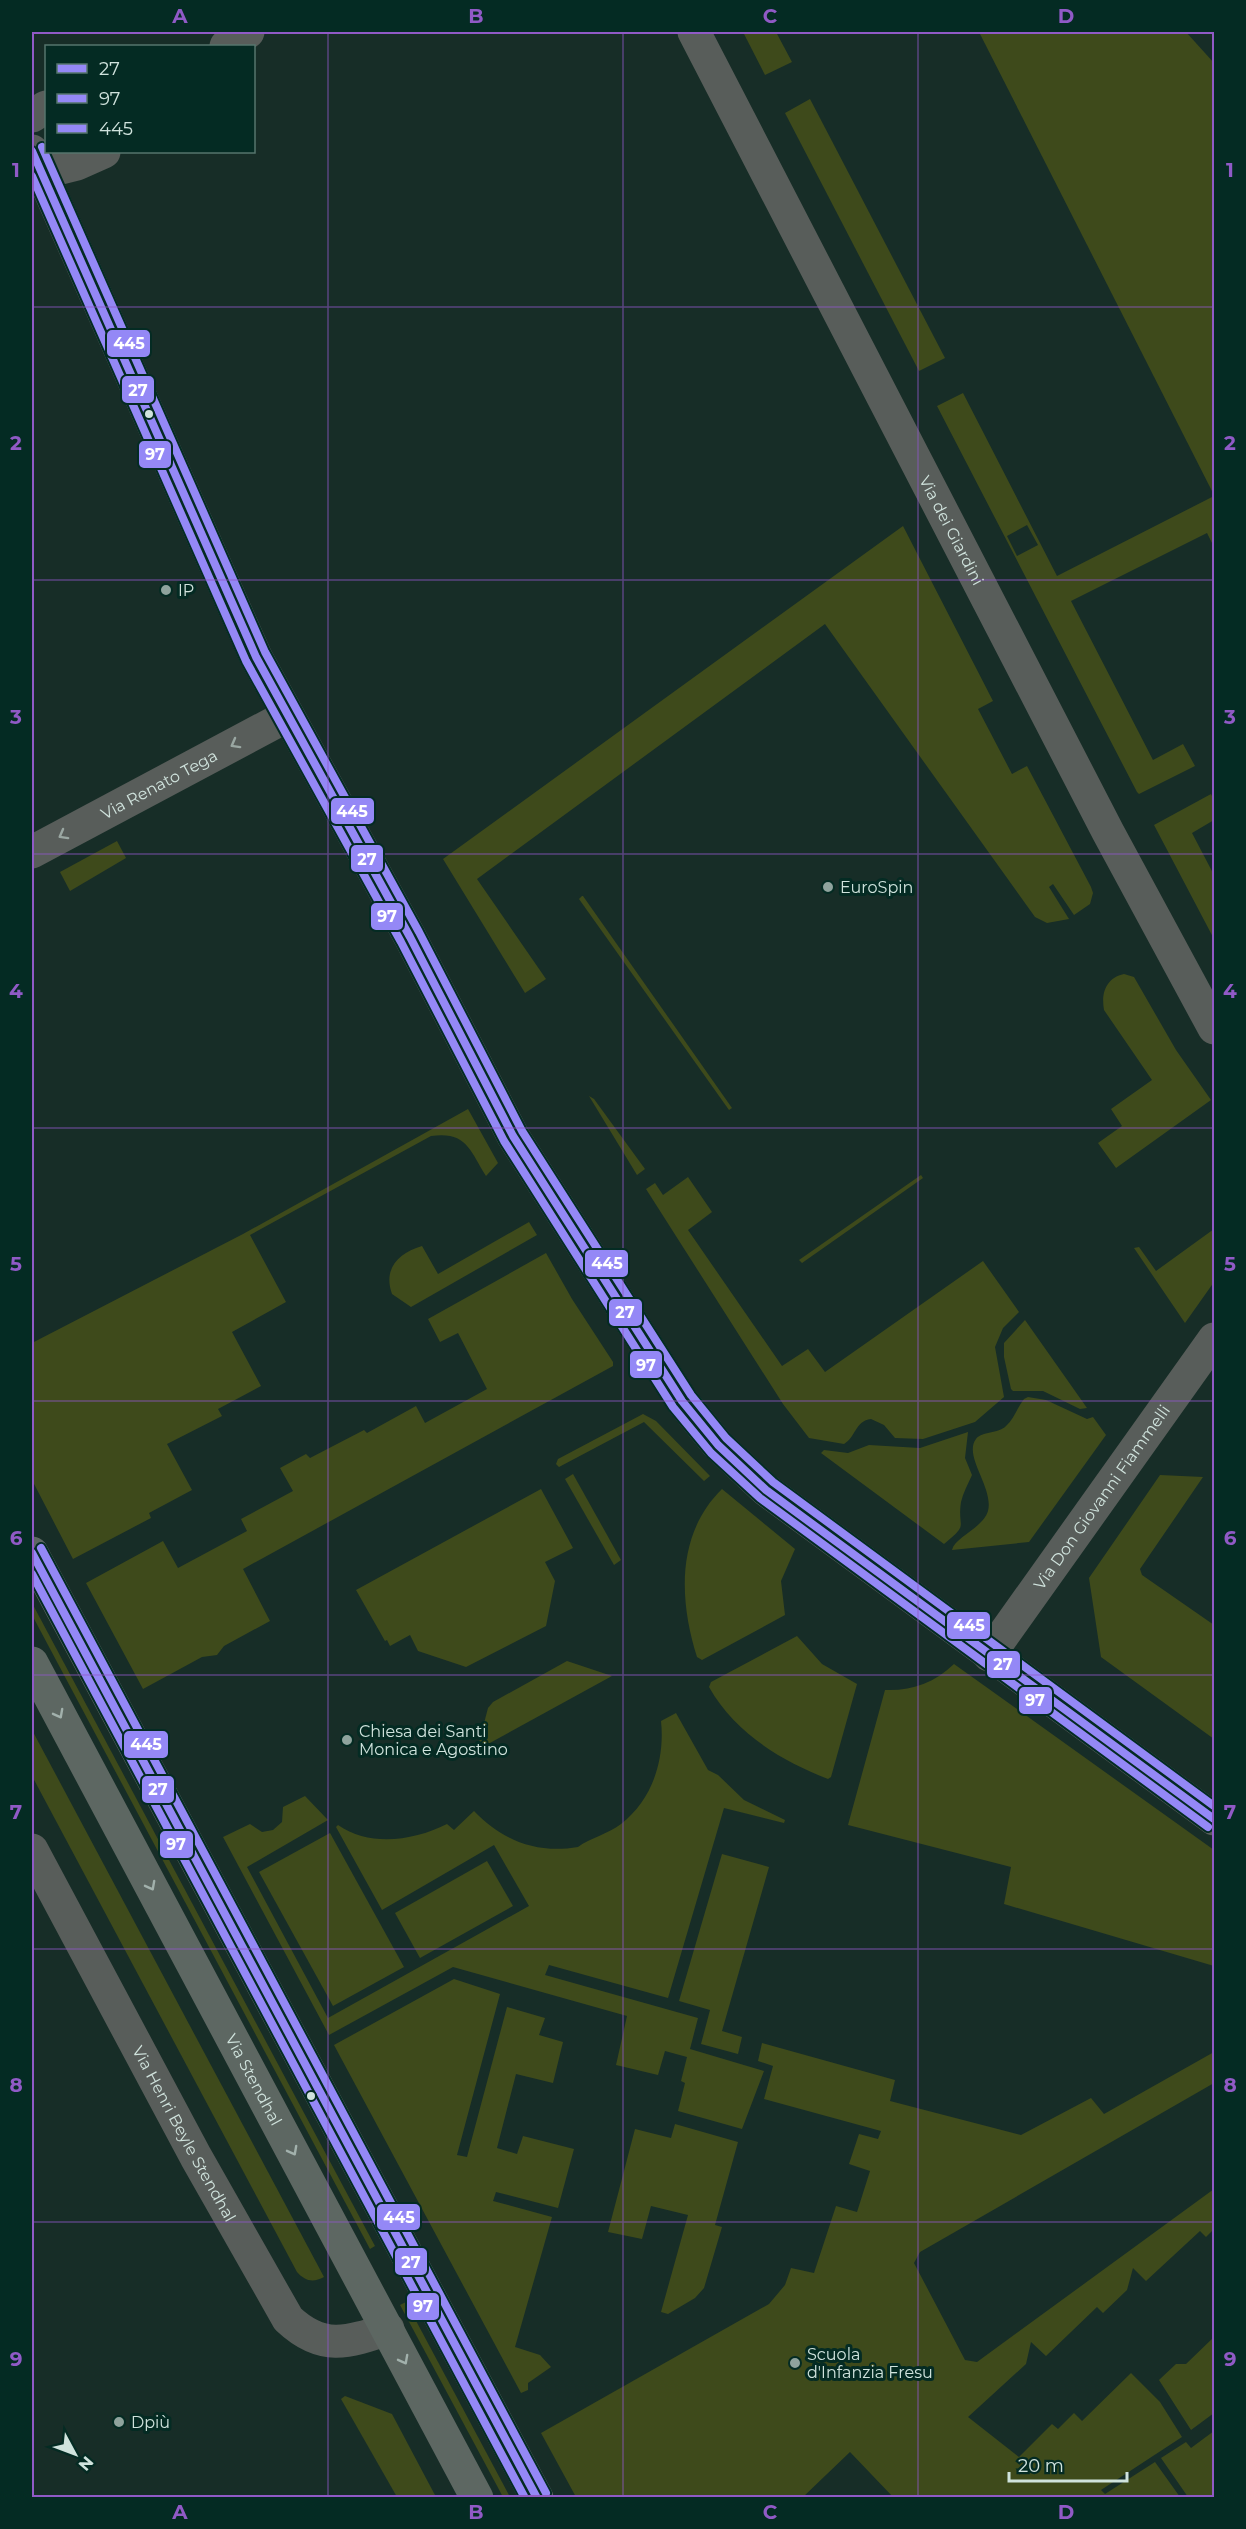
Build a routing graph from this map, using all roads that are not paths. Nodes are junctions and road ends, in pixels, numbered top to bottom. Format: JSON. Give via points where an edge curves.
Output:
{"nodes":[{"id":1,"x":248,"y":32,"type":"edge"},
{"id":2,"x":694,"y":32,"type":"edge"},
{"id":3,"x":228,"y":45,"type":"edge"},
{"id":4,"x":45,"y":108,"type":"edge"},
{"id":5,"x":32,"y":116,"type":"edge"},
{"id":6,"x":102,"y":153,"type":"edge"},
{"id":7,"x":36,"y":162,"type":"edge"},
{"id":8,"x":286,"y":716,"type":"junction"},
{"id":9,"x":32,"y":852,"type":"edge"},
{"id":10,"x":1215,"y":1028,"type":"edge"},
{"id":11,"x":1215,"y":1339,"type":"edge"},
{"id":12,"x":32,"y":1553,"type":"edge"},
{"id":13,"x":989,"y":1655,"type":"junction"},
{"id":14,"x":32,"y":1663,"type":"edge"},
{"id":15,"x":1215,"y":1819,"type":"edge"},
{"id":16,"x":32,"y":1850,"type":"edge"},
{"id":17,"x":388,"y":2329,"type":"junction"},
{"id":18,"x":477,"y":2498,"type":"edge"},
{"id":19,"x":537,"y":2498,"type":"edge"}],
"edges":[{"from":1,"to":3,"type":"street"},
{"from":2,"to":10,"type":"street","name":"Via dei Giardini","via":[[1108,832]]},
{"from":4,"to":5,"type":"street"},
{"from":6,"to":7,"type":"street","via":[[77,164]]},
{"from":7,"to":8,"type":"street"},
{"from":8,"to":9,"type":"street","name":"Via Renato Tega","one_way":true},
{"from":8,"to":13,"type":"street","via":[[416,947],[513,1136],[687,1408],[755,1481]]},
{"from":11,"to":13,"type":"street","name":"Via Don Giovanni Fiammelli"},
{"from":12,"to":19,"type":"main road"},
{"from":13,"to":15,"type":"street"},
{"from":14,"to":17,"type":"main road","name":"Via Stendhal","one_way":true},
{"from":16,"to":17,"type":"street","name":"Via Henri Beyle Stendhal","via":[[196,2157],[288,2319],[303,2334],[328,2341],[362,2338]]},
{"from":17,"to":18,"type":"main road","name":"Via Stendhal","one_way":true}]}
